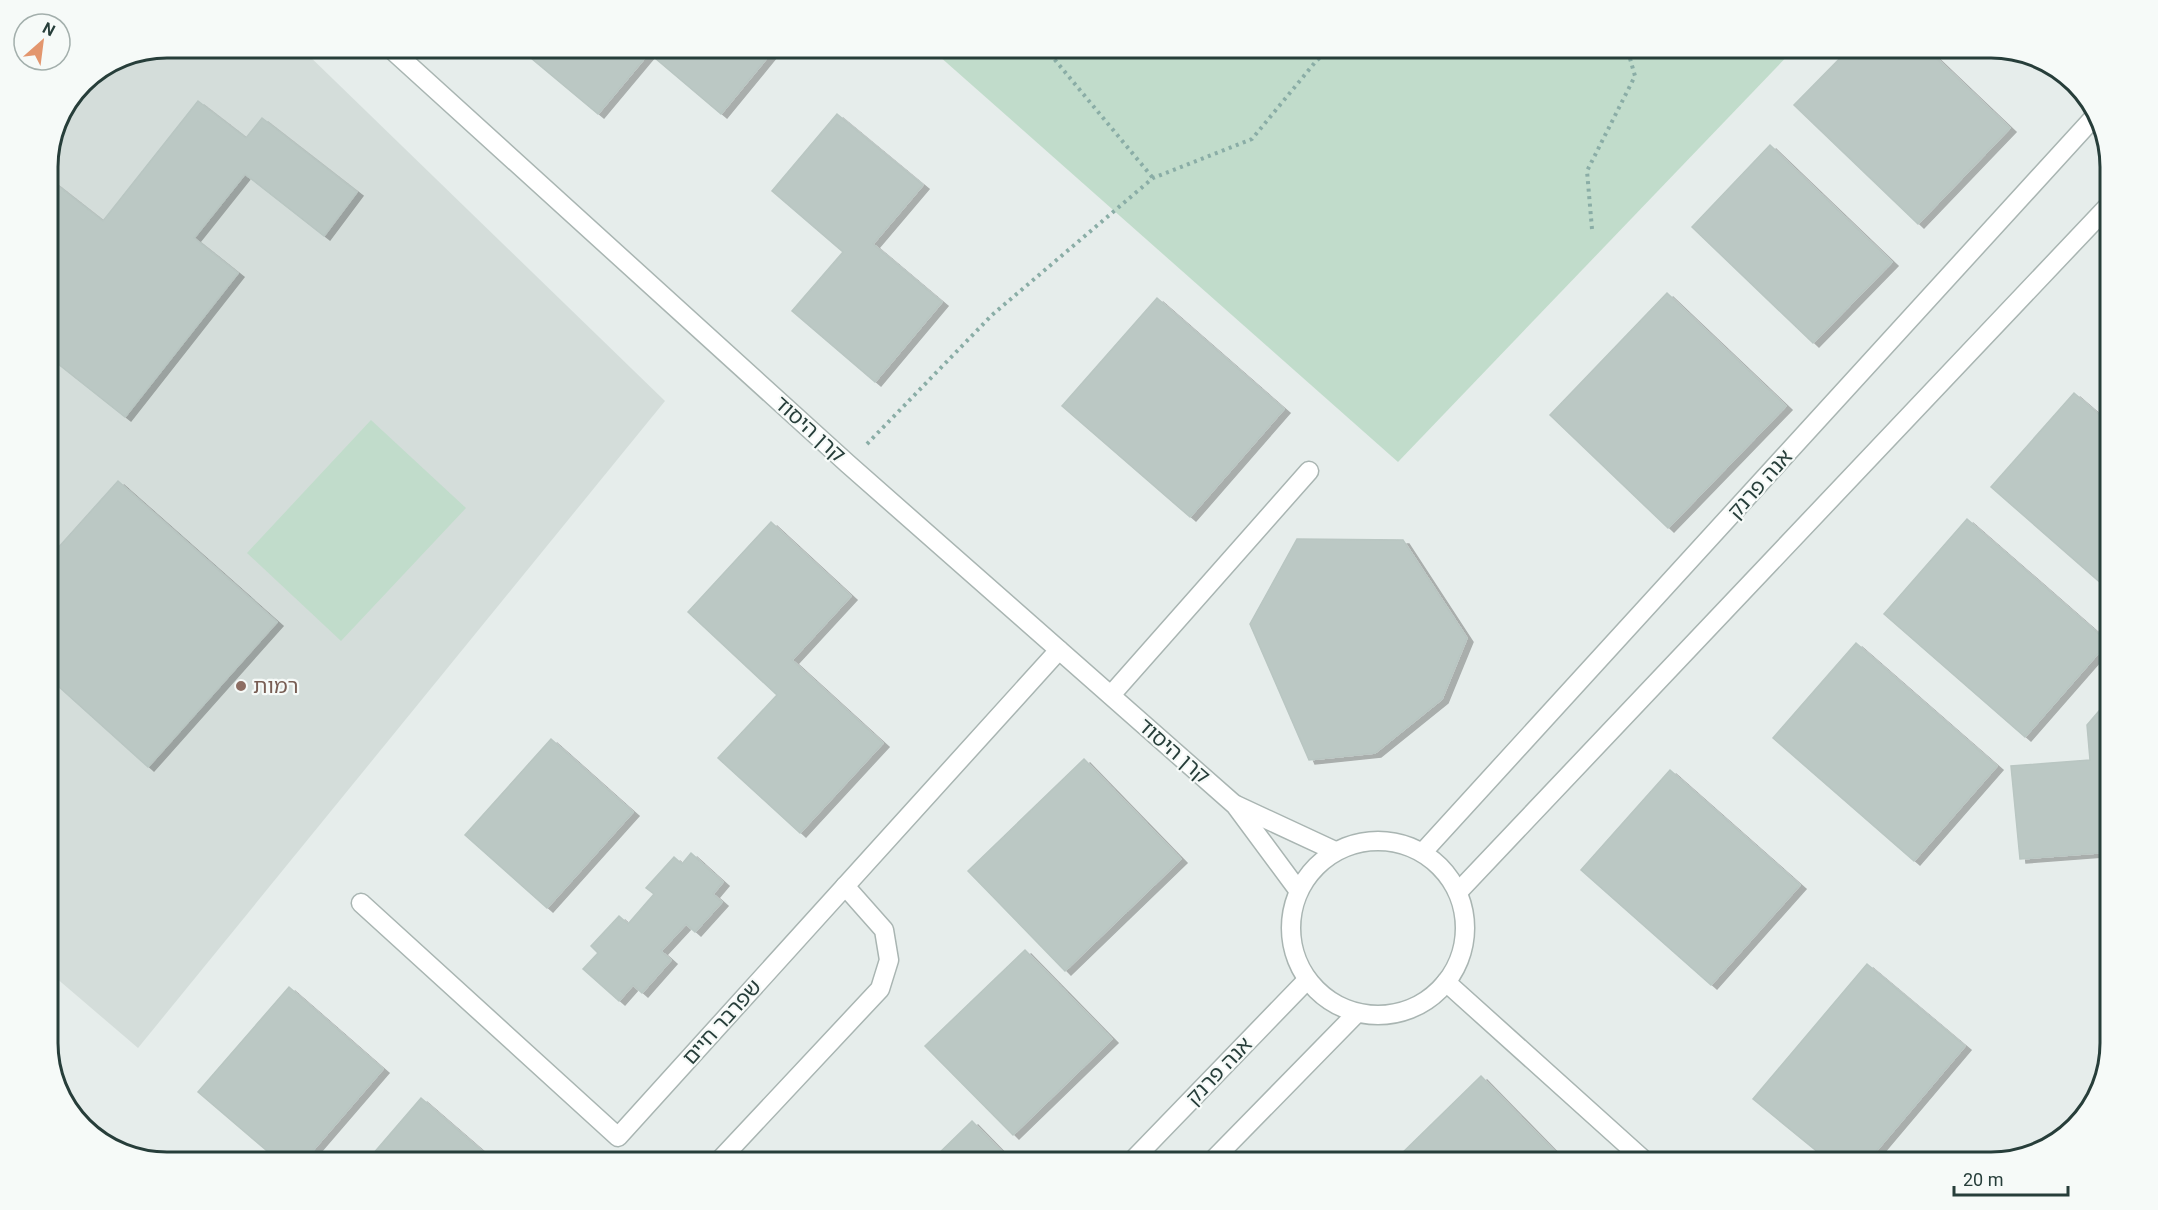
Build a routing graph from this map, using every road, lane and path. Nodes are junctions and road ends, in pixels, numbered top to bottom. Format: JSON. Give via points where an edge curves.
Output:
{"nodes":[{"id":1,"x":1319,"y":58,"type":"edge"},
{"id":2,"x":1630,"y":58,"type":"edge"},
{"id":3,"x":402,"y":59,"type":"edge"},
{"id":4,"x":1054,"y":59,"type":"edge"},
{"id":5,"x":2090,"y":123,"type":"edge"},
{"id":6,"x":1153,"y":178,"type":"junction"},
{"id":7,"x":2099,"y":216,"type":"edge"},
{"id":8,"x":1592,"y":229,"type":"dead end"},
{"id":9,"x":848,"y":464,"type":"junction"},
{"id":10,"x":1309,"y":471,"type":"dead end"},
{"id":11,"x":1059,"y":650,"type":"junction"},
{"id":12,"x":1111,"y":695,"type":"junction"},
{"id":13,"x":1235,"y":804,"type":"junction"},
{"id":14,"x":1335,"y":851,"type":"junction"},
{"id":15,"x":1423,"y":852,"type":"junction"},
{"id":16,"x":845,"y":886,"type":"junction"},
{"id":17,"x":1298,"y":890,"type":"junction"},
{"id":18,"x":1458,"y":892,"type":"junction"},
{"id":19,"x":360,"y":903,"type":"dead end"},
{"id":20,"x":1307,"y":980,"type":"junction"},
{"id":21,"x":1446,"y":982,"type":"junction"},
{"id":22,"x":1357,"y":1013,"type":"junction"},
{"id":23,"x":727,"y":1152,"type":"edge"},
{"id":24,"x":1141,"y":1152,"type":"edge"},
{"id":25,"x":1221,"y":1152,"type":"edge"},
{"id":26,"x":1635,"y":1152,"type":"edge"}],
"edges":[{"from":1,"to":6,"type":"path","via":[[1252,139]]},
{"from":2,"to":8,"type":"path","via":[[1635,76],[1587,171]]},
{"from":3,"to":9,"type":"street","name":"קרן היסוד"},
{"from":4,"to":6,"type":"path"},
{"from":5,"to":15,"type":"street","name":"אנה פרנק"},
{"from":6,"to":9,"type":"path","via":[[992,315]]},
{"from":7,"to":18,"type":"street"},
{"from":9,"to":11,"type":"street","name":"קרן היסוד"},
{"from":10,"to":12,"type":"street"},
{"from":11,"to":12,"type":"street","name":"קרן היסוד"},
{"from":11,"to":16,"type":"street","name":"שפרבר חיים"},
{"from":12,"to":13,"type":"street","name":"קרן היסוד"},
{"from":13,"to":14,"type":"street","name":"קרן היסוד"},
{"from":13,"to":17,"type":"street","name":"קרן היסוד"},
{"from":14,"to":15,"type":"street","via":[[1364,841],[1384,841]]},
{"from":14,"to":17,"type":"street","via":[[1311,870]]},
{"from":15,"to":18,"type":"street","via":[[1441,866]]},
{"from":16,"to":19,"type":"street","name":"שפרבר חיים","via":[[618,1137]]},
{"from":16,"to":23,"type":"street","via":[[884,930],[889,960],[880,989]]},
{"from":17,"to":20,"type":"street","via":[[1290,920],[1293,950]]},
{"from":18,"to":21,"type":"street","via":[[1466,922],[1463,952]]},
{"from":20,"to":22,"type":"street","via":[[1329,1001]]},
{"from":20,"to":24,"type":"street","name":"אנה פרנק"},
{"from":21,"to":22,"type":"street","via":[[1417,1007],[1388,1015]]},
{"from":21,"to":26,"type":"street"},
{"from":22,"to":25,"type":"street"}]}
